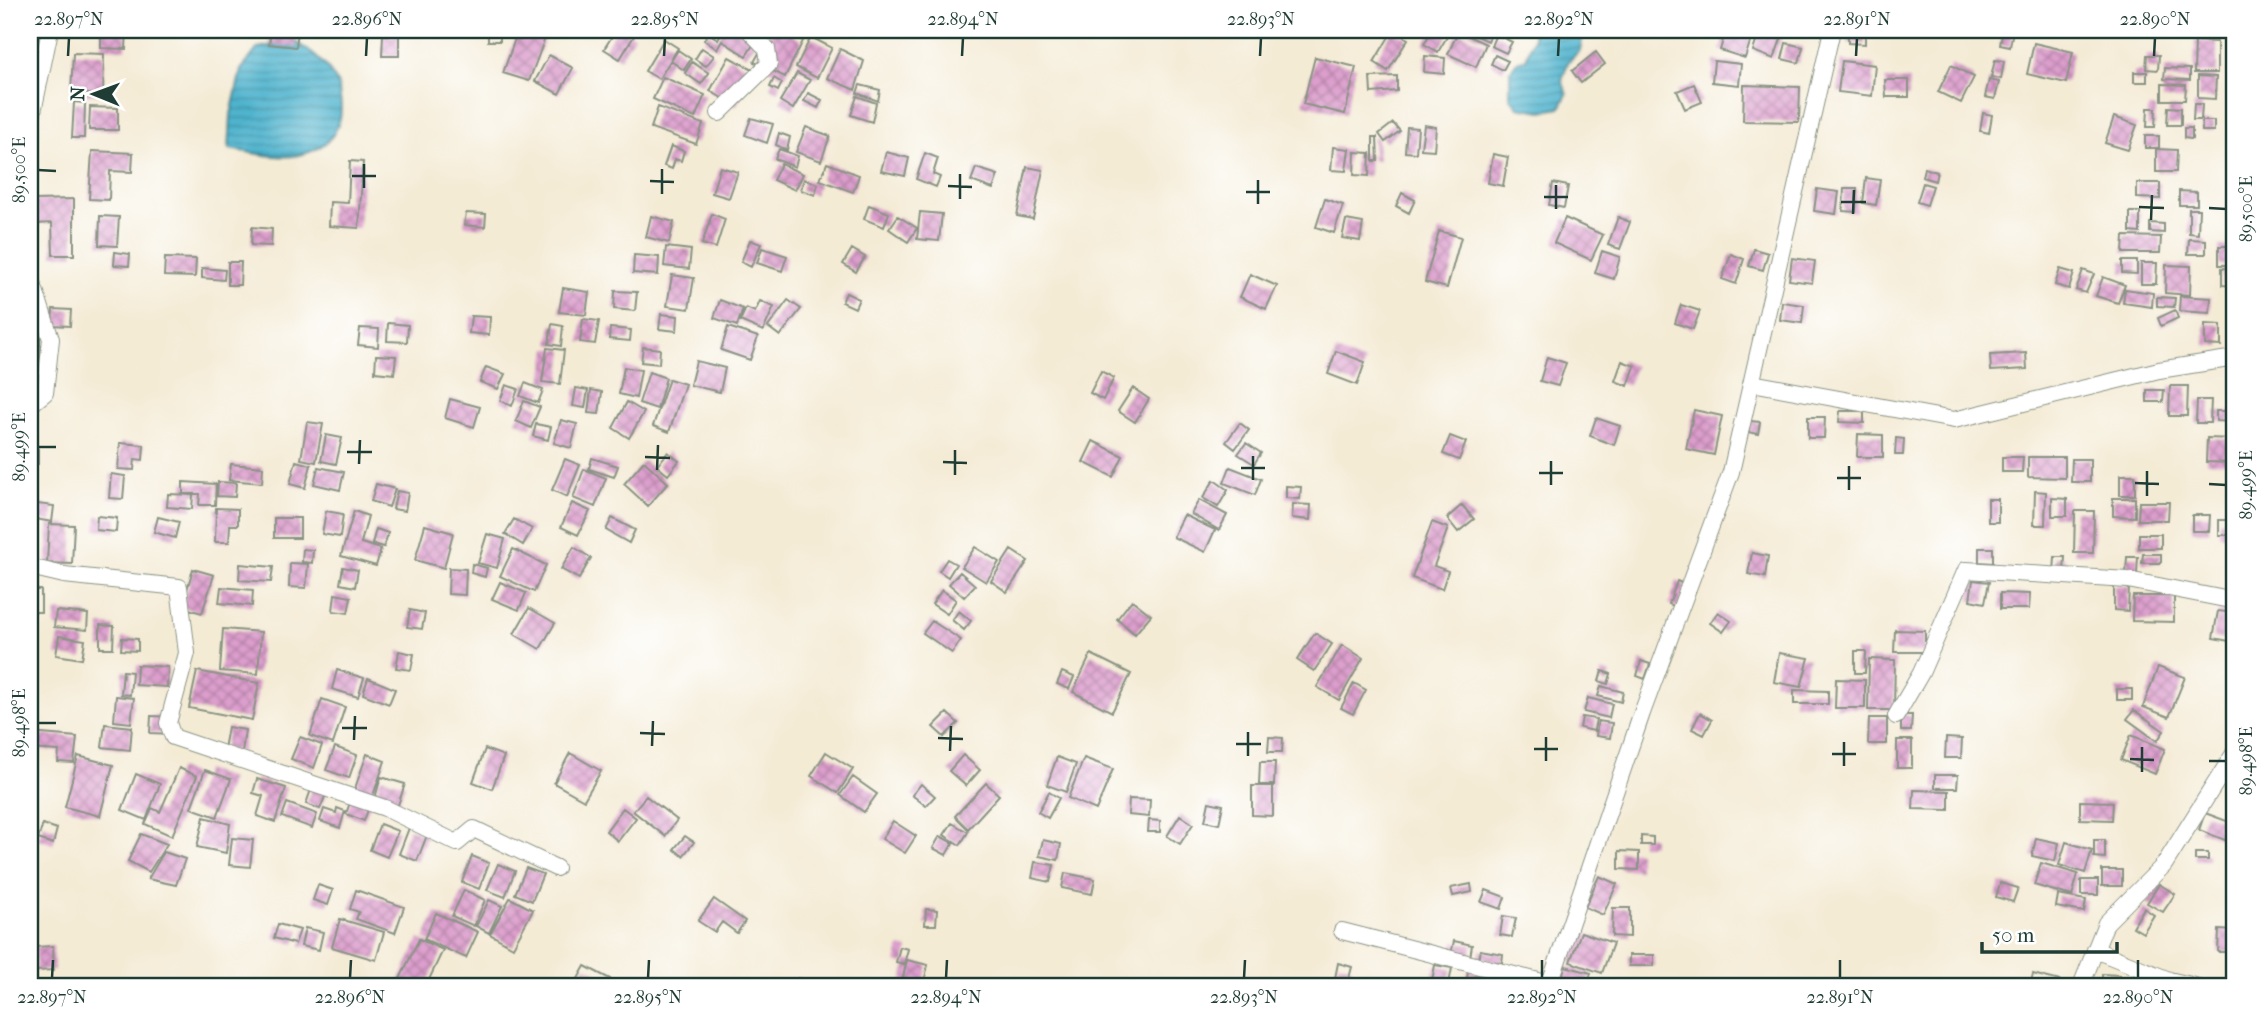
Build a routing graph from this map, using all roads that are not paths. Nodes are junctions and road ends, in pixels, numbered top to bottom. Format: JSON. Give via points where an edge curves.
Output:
{"nodes":[{"id":1,"x":50,"y":30,"type":"edge"},
{"id":2,"x":749,"y":30,"type":"edge"},
{"id":3,"x":1832,"y":30,"type":"edge"},
{"id":4,"x":719,"y":113,"type":"dead end"},
{"id":5,"x":30,"y":126,"type":"edge"},
{"id":6,"x":30,"y":275,"type":"edge"},
{"id":7,"x":2235,"y":358,"type":"edge"},
{"id":8,"x":1752,"y":383,"type":"junction"},
{"id":9,"x":30,"y":405,"type":"edge"},
{"id":10,"x":30,"y":567,"type":"edge"},
{"id":11,"x":2235,"y":601,"type":"edge"},
{"id":12,"x":1896,"y":716,"type":"dead end"},
{"id":13,"x":2235,"y":752,"type":"edge"},
{"id":14,"x":556,"y":868,"type":"dead end"},
{"id":15,"x":1342,"y":931,"type":"dead end"},
{"id":16,"x":2095,"y":950,"type":"junction"},
{"id":17,"x":1549,"y":985,"type":"edge"},
{"id":18,"x":2081,"y":986,"type":"edge"},
{"id":19,"x":2195,"y":986,"type":"edge"}],
"edges":[{"from":1,"to":5,"type":"street"},
{"from":2,"to":4,"type":"street","via":[[767,49],[769,64]]},
{"from":3,"to":8,"type":"street"},
{"from":6,"to":9,"type":"street","via":[[51,339],[46,393]]},
{"from":7,"to":8,"type":"street","via":[[2160,370],[1954,420]]},
{"from":8,"to":17,"type":"street","via":[[1731,472]]},
{"from":10,"to":14,"type":"street","via":[[179,587],[187,653],[169,723],[173,737],[385,808],[457,843],[474,829]]},
{"from":11,"to":12,"type":"street","via":[[2128,580],[1966,570],[1921,673]]},
{"from":13,"to":16,"type":"street","via":[[2164,866],[2106,923]]},
{"from":15,"to":17,"type":"street"},
{"from":16,"to":18,"type":"street"},
{"from":16,"to":19,"type":"street"}]}
